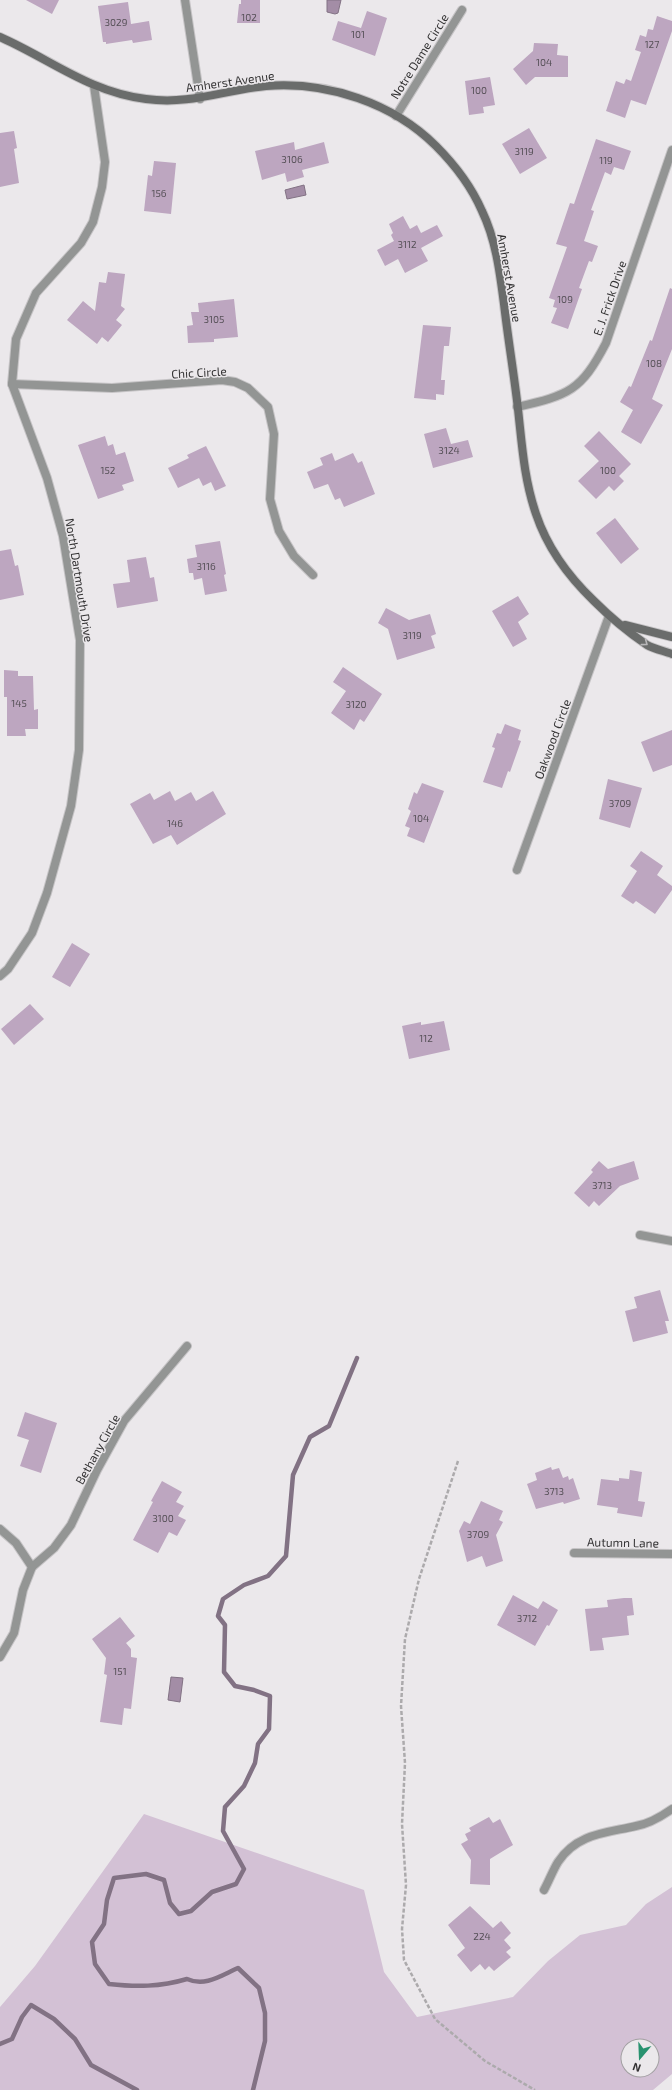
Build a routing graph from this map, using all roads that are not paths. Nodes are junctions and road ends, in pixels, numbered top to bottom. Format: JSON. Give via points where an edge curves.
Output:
{"nodes":[{"id":1,"x":185,"y":0,"type":"edge"},
{"id":2,"x":462,"y":10,"type":"dead end"},
{"id":3,"x":0,"y":38,"type":"edge"},
{"id":4,"x":94,"y":86,"type":"junction"},
{"id":5,"x":200,"y":99,"type":"junction"},
{"id":6,"x":396,"y":116,"type":"junction"},
{"id":7,"x":672,"y":150,"type":"edge"},
{"id":8,"x":12,"y":384,"type":"junction"},
{"id":9,"x":518,"y":407,"type":"junction"},
{"id":10,"x":313,"y":575,"type":"dead end"},
{"id":11,"x":609,"y":616,"type":"junction"},
{"id":12,"x":622,"y":624,"type":"junction"},
{"id":13,"x":672,"y":637,"type":"edge"},
{"id":14,"x":672,"y":654,"type":"edge"},
{"id":15,"x":517,"y":870,"type":"dead end"},
{"id":16,"x":0,"y":976,"type":"edge"},
{"id":17,"x":640,"y":1235,"type":"dead end"},
{"id":18,"x":672,"y":1241,"type":"edge"},
{"id":19,"x":187,"y":1346,"type":"dead end"},
{"id":20,"x":0,"y":1529,"type":"edge"},
{"id":21,"x":574,"y":1553,"type":"dead end"},
{"id":22,"x":672,"y":1554,"type":"edge"},
{"id":23,"x":32,"y":1567,"type":"junction"},
{"id":24,"x":0,"y":1657,"type":"edge"},
{"id":25,"x":672,"y":1809,"type":"edge"},
{"id":26,"x":544,"y":1890,"type":"dead end"}],
"edges":[{"from":1,"to":5,"type":"street"},
{"from":2,"to":6,"type":"street","name":"Notre Dame Circle"},
{"from":3,"to":4,"type":"street","name":"Amherst Avenue","via":[[24,48]]},
{"from":4,"to":5,"type":"street","name":"Amherst Avenue","via":[[142,99],[170,102]]},
{"from":4,"to":8,"type":"street","name":"North Dartmouth Drive","via":[[105,162],[93,222],[81,243],[36,293],[16,339]]},
{"from":5,"to":6,"type":"street","name":"Amherst Avenue","via":[[265,86],[298,85],[359,98]]},
{"from":6,"to":9,"type":"street","name":"Amherst Avenue","via":[[436,146],[463,179],[483,211],[498,266]]},
{"from":7,"to":9,"type":"street","name":"E. J. Frick Drive","via":[[606,343],[593,367],[577,386],[558,397]]},
{"from":8,"to":10,"type":"street","name":"Chic Circle","via":[[112,388],[222,380],[248,388],[268,407],[274,434],[270,499],[279,531],[294,556]]},
{"from":8,"to":16,"type":"street","name":"North Dartmouth Drive","via":[[47,478],[63,536],[80,640],[79,750],[71,806],[47,893],[32,933],[8,969]]},
{"from":9,"to":11,"type":"street","name":"Amherst Avenue","via":[[525,476],[536,516],[565,569]]},
{"from":11,"to":12,"type":"street","name":"Amherst Avenue"},
{"from":11,"to":15,"type":"street","name":"Oakwood Circle"},
{"from":12,"to":13,"type":"street","name":"Amherst Avenue"},
{"from":12,"to":14,"type":"street","name":"Amherst Avenue","one_way":true,"via":[[649,646]]},
{"from":17,"to":18,"type":"street"},
{"from":19,"to":23,"type":"street","name":"Bethany Circle","via":[[124,1421],[71,1525],[54,1548]]},
{"from":20,"to":23,"type":"street","via":[[16,1543]]},
{"from":21,"to":22,"type":"street","name":"Autumn Lane"},
{"from":23,"to":24,"type":"street","via":[[23,1590],[14,1633]]},
{"from":25,"to":26,"type":"street","via":[[638,1826],[598,1833],[576,1844],[558,1861]]}]}
